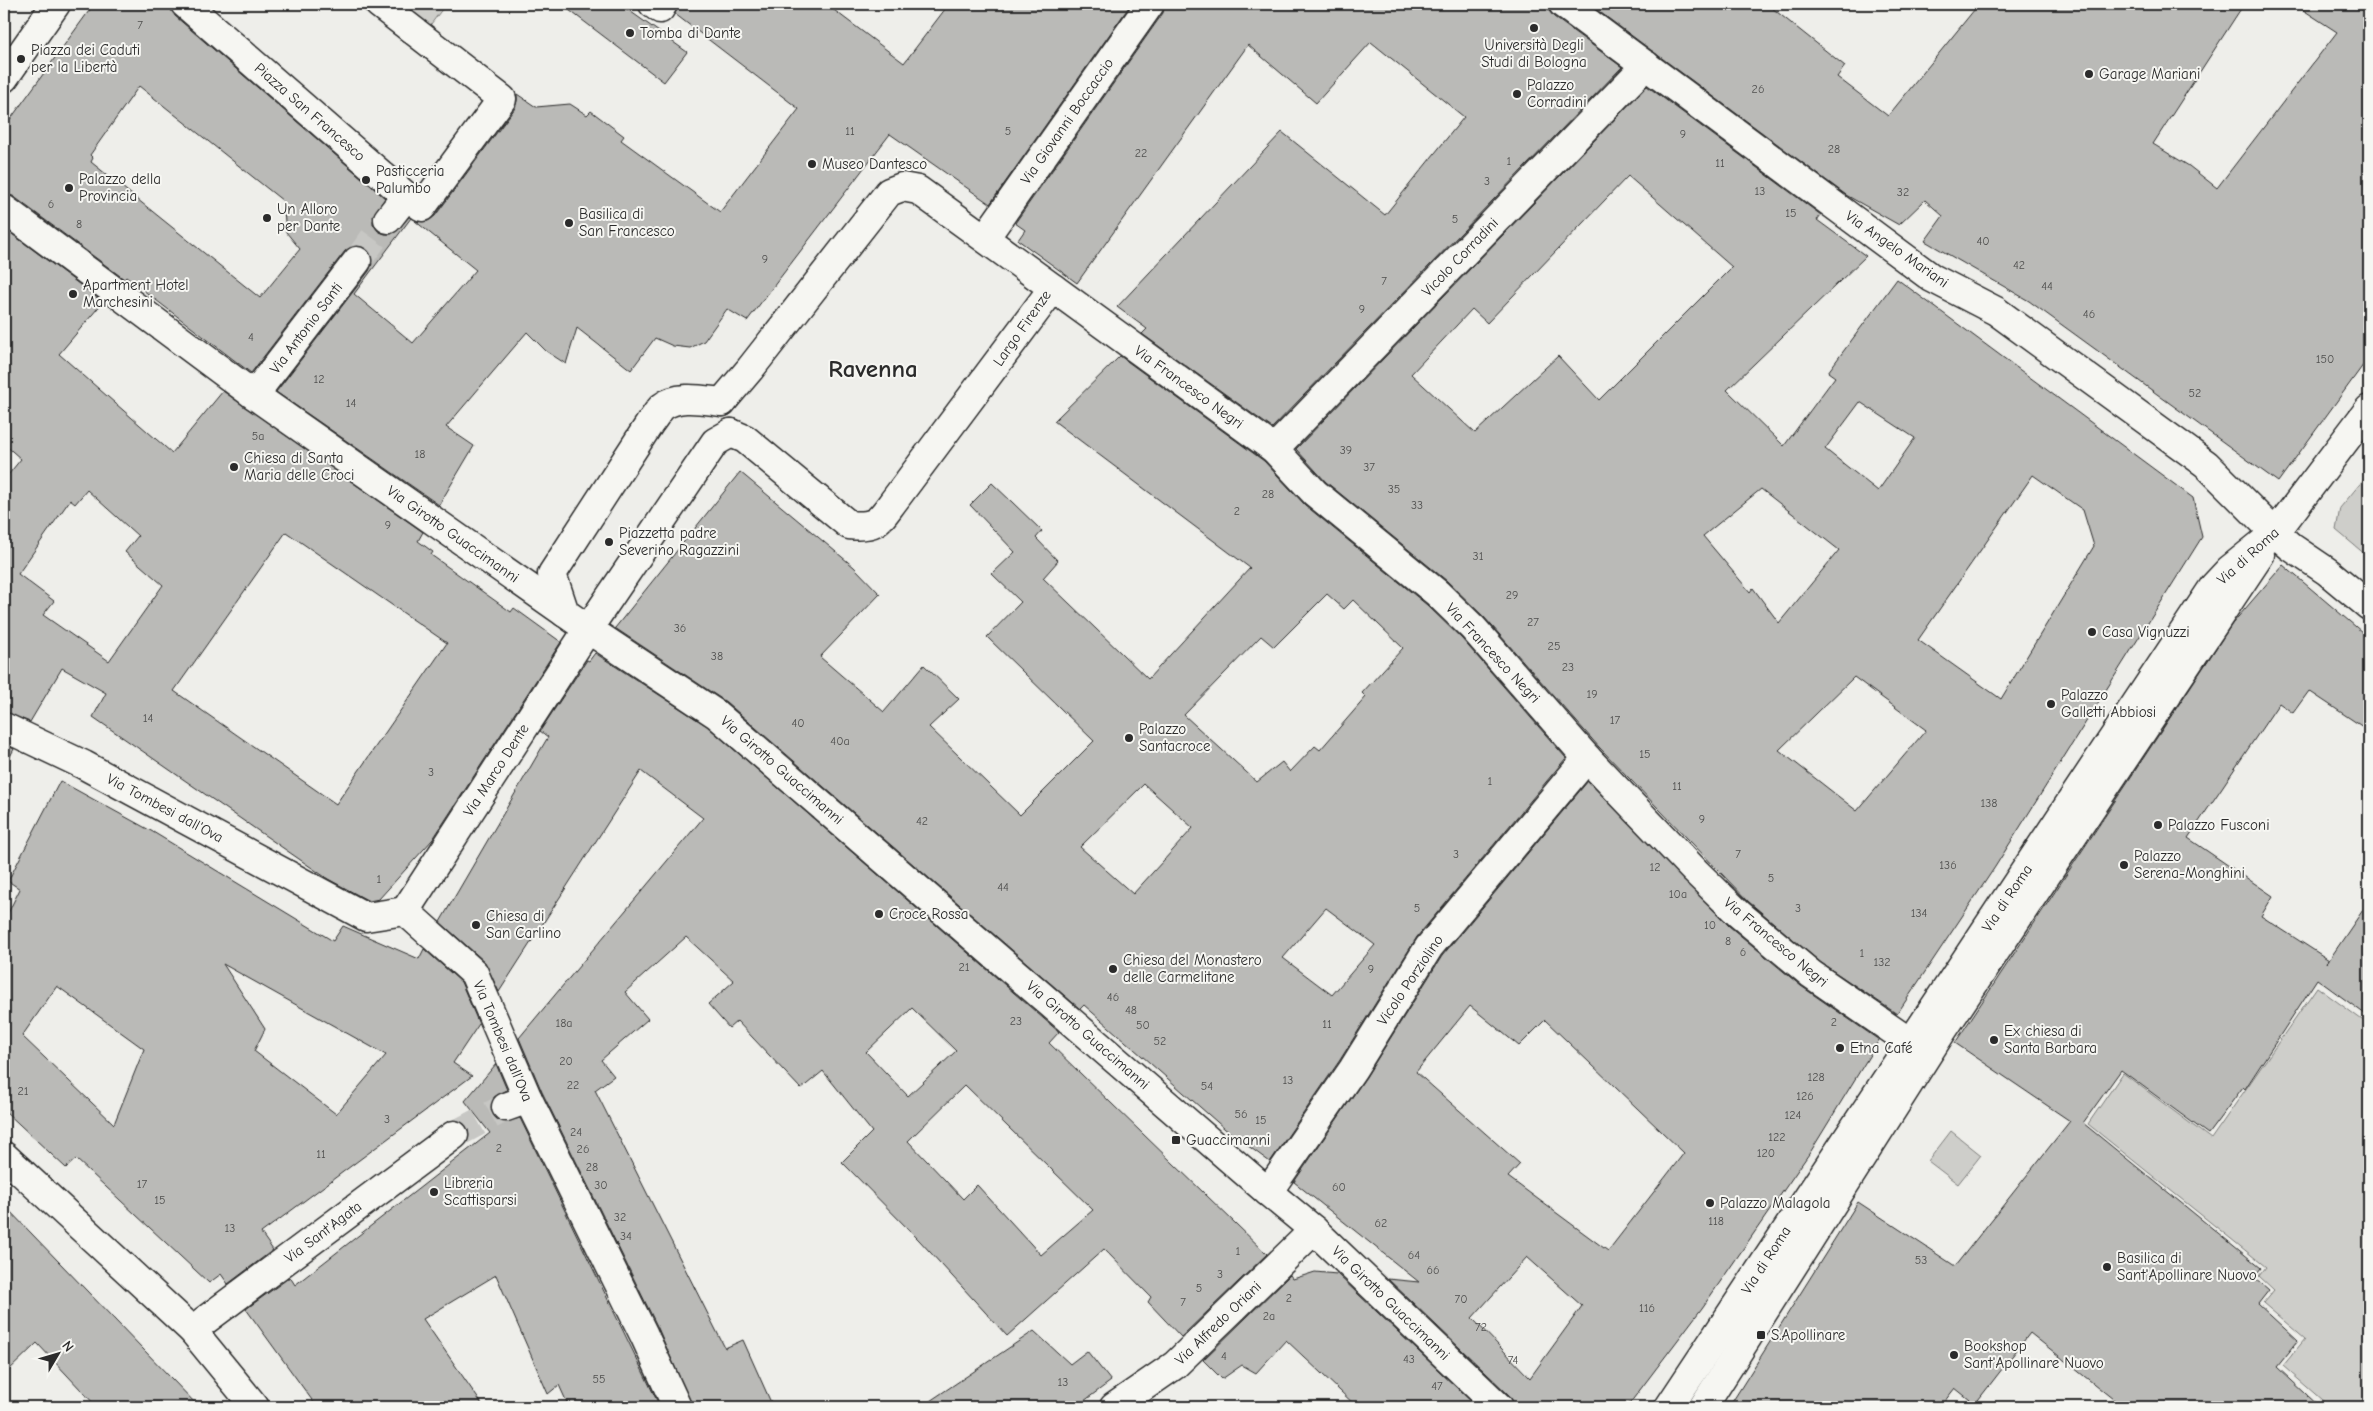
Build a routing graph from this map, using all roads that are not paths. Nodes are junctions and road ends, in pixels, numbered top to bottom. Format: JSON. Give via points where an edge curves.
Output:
{"nodes":[{"id":1,"x":56,"y":4,"type":"edge"},
{"id":2,"x":185,"y":4,"type":"edge"},
{"id":3,"x":379,"y":4,"type":"edge"},
{"id":4,"x":1150,"y":4,"type":"edge"},
{"id":5,"x":1563,"y":4,"type":"edge"},
{"id":6,"x":1646,"y":65,"type":"junction"},
{"id":7,"x":4,"y":78,"type":"edge"},
{"id":8,"x":406,"y":196,"type":"junction"},
{"id":9,"x":4,"y":209,"type":"edge"},
{"id":10,"x":388,"y":220,"type":"tunnel mouth"},
{"id":11,"x":985,"y":238,"type":"junction"},
{"id":12,"x":357,"y":260,"type":"tunnel mouth"},
{"id":13,"x":1053,"y":288,"type":"junction"},
{"id":14,"x":254,"y":395,"type":"junction"},
{"id":15,"x":722,"y":402,"type":"junction"},
{"id":16,"x":2369,"y":409,"type":"edge"},
{"id":17,"x":731,"y":433,"type":"junction"},
{"id":18,"x":1274,"y":449,"type":"junction"},
{"id":19,"x":2275,"y":533,"type":"junction"},
{"id":20,"x":2369,"y":606,"type":"edge"},
{"id":21,"x":565,"y":613,"type":"junction"},
{"id":22,"x":588,"y":628,"type":"junction"},
{"id":23,"x":4,"y":727,"type":"edge"},
{"id":24,"x":1587,"y":758,"type":"junction"},
{"id":25,"x":405,"y":911,"type":"junction"},
{"id":26,"x":1911,"y":1043,"type":"junction"},
{"id":27,"x":454,"y":1134,"type":"tunnel mouth"},
{"id":28,"x":4,"y":1156,"type":"edge"},
{"id":29,"x":1268,"y":1192,"type":"junction"},
{"id":30,"x":1314,"y":1230,"type":"junction"},
{"id":31,"x":192,"y":1330,"type":"junction"},
{"id":32,"x":255,"y":1407,"type":"edge"},
{"id":33,"x":677,"y":1407,"type":"edge"},
{"id":34,"x":1114,"y":1407,"type":"edge"},
{"id":35,"x":1499,"y":1407,"type":"edge"},
{"id":36,"x":1669,"y":1407,"type":"edge"},
{"id":37,"x":1703,"y":1407,"type":"edge"}],
"edges":[{"from":1,"to":7,"type":"street"},
{"from":2,"to":8,"type":"street","name":"Piazza San Francesco"},
{"from":3,"to":8,"type":"street","name":"Piazza San Francesco","via":[[502,99],[422,207]]},
{"from":4,"to":11,"type":"street","name":"Via Giovanni Boccaccio"},
{"from":5,"to":6,"type":"street","name":"Via Angelo Mariani"},
{"from":6,"to":18,"type":"street","name":"Vicolo Corradini"},
{"from":6,"to":19,"type":"street","name":"Via Angelo Mariani","via":[[1932,278],[1996,311],[2206,464]]},
{"from":8,"to":10,"type":"street"},
{"from":9,"to":14,"type":"street","name":"Via Girotto Guaccimanni"},
{"from":11,"to":13,"type":"street","name":"Largo Firenze"},
{"from":11,"to":15,"type":"street","name":"Largo Firenze","via":[[918,190],[902,187],[889,192]]},
{"from":12,"to":14,"type":"street","name":"Via Antonio Santi"},
{"from":13,"to":17,"type":"street","name":"Largo Firenze","via":[[879,520],[866,527],[849,525],[745,439]]},
{"from":13,"to":18,"type":"street","name":"Via Francesco Negri"},
{"from":14,"to":21,"type":"street","name":"Via Girotto Guaccimanni"},
{"from":15,"to":17,"type":"street"},
{"from":15,"to":21,"type":"street","via":[[686,398],[663,406],[650,423],[552,574]]},
{"from":16,"to":19,"type":"street","name":"Via di Roma"},
{"from":17,"to":22,"type":"street","via":[[715,442]]},
{"from":18,"to":24,"type":"street","name":"Via Francesco Negri","via":[[1315,493],[1437,593],[1473,628]]},
{"from":19,"to":20,"type":"street","name":"Via Angelo Mariani"},
{"from":19,"to":26,"type":"street","name":"Via di Roma","via":[[2214,586]]},
{"from":19,"to":37,"type":"street","via":[[1944,1030]]},
{"from":21,"to":22,"type":"street","name":"Via Girotto Guaccimanni"},
{"from":22,"to":25,"type":"street","name":"Via Marco Dente"},
{"from":22,"to":29,"type":"street","name":"Via Girotto Guaccimanni","via":[[716,714]]},
{"from":23,"to":25,"type":"street","name":"Via Tombesi dall'Ova","via":[[84,765],[366,917]]},
{"from":24,"to":26,"type":"street","name":"Via Francesco Negri","via":[[1739,914],[1812,974]]},
{"from":24,"to":29,"type":"street","name":"Vicolo Porziolino","via":[[1429,947],[1353,1069]]},
{"from":25,"to":33,"type":"street","name":"Via Tombesi dall'Ova","via":[[474,973],[517,1103],[644,1335]]},
{"from":26,"to":36,"type":"street","name":"Via di Roma"},
{"from":27,"to":31,"type":"street","name":"Via Sant'Agata"},
{"from":28,"to":31,"type":"street"},
{"from":29,"to":30,"type":"street","name":"Via Girotto Guaccimanni"},
{"from":30,"to":34,"type":"street","name":"Via Alfredo Oriani","via":[[1175,1365]]},
{"from":30,"to":35,"type":"street","name":"Via Girotto Guaccimanni"},
{"from":31,"to":32,"type":"street"}]}
